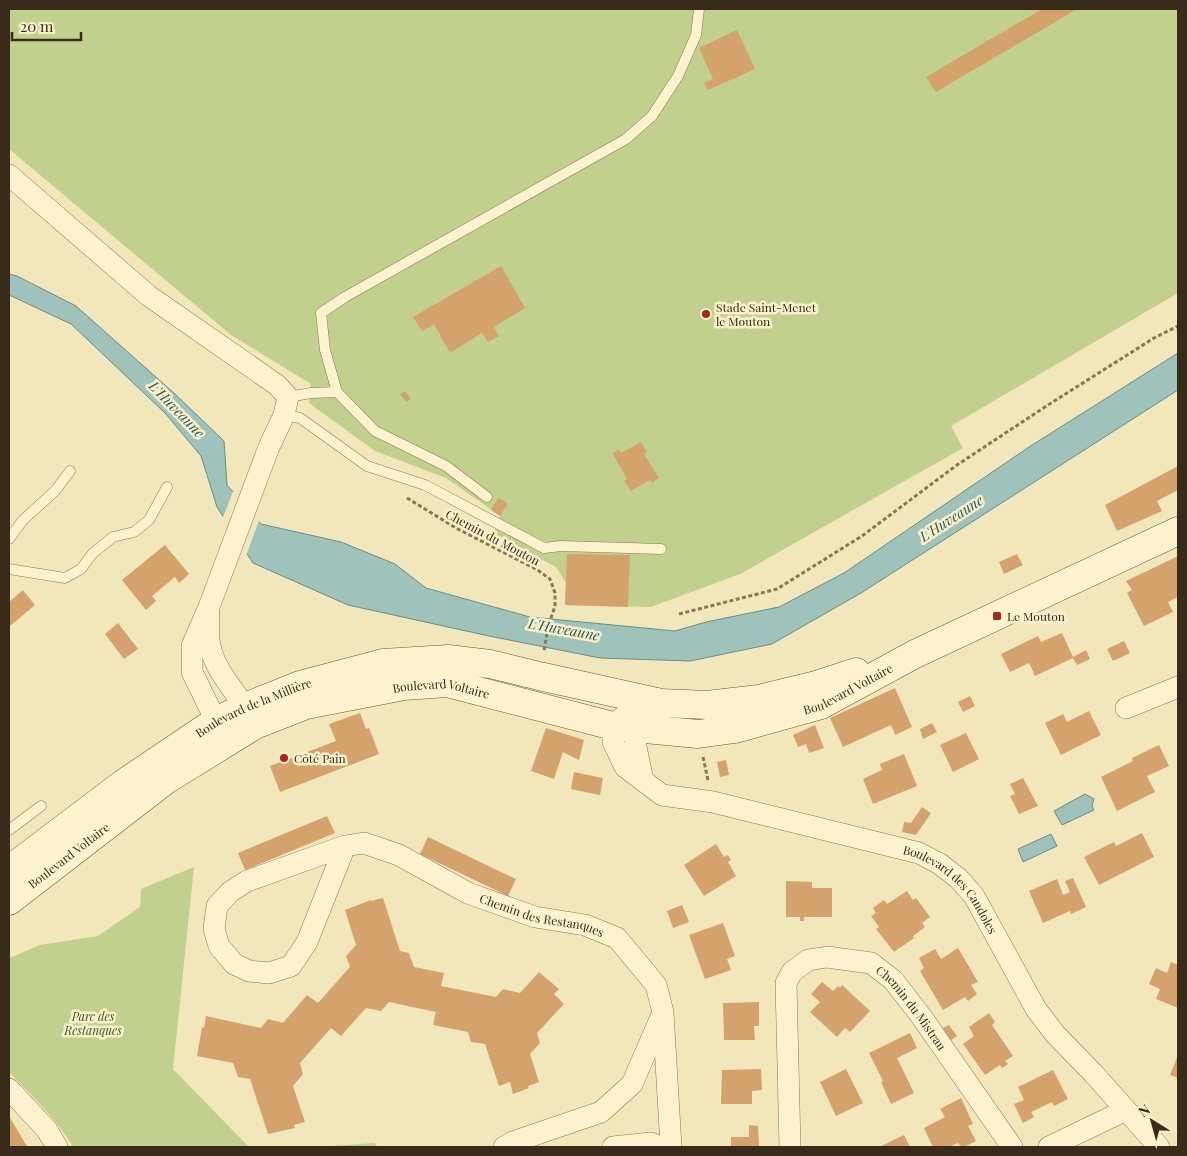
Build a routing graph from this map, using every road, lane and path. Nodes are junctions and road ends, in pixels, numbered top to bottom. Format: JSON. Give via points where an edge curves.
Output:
{"nodes":[{"id":1,"x":700,"y":9,"type":"edge"},
{"id":2,"x":9,"y":175,"type":"edge"},
{"id":3,"x":1178,"y":326,"type":"edge"},
{"id":4,"x":337,"y":392,"type":"junction"},
{"id":5,"x":286,"y":406,"type":"junction"},
{"id":6,"x":70,"y":471,"type":"dead end"},
{"id":7,"x":400,"y":477,"type":"junction"},
{"id":8,"x":166,"y":487,"type":"dead end"},
{"id":9,"x":487,"y":497,"type":"dead end"},
{"id":10,"x":1178,"y":531,"type":"edge"},
{"id":11,"x":9,"y":539,"type":"edge"},
{"id":12,"x":661,"y":548,"type":"dead end"},
{"id":13,"x":9,"y":569,"type":"edge"},
{"id":14,"x":208,"y":607,"type":"junction"},
{"id":15,"x":679,"y":614,"type":"dead end"},
{"id":16,"x":915,"y":654,"type":"junction"},
{"id":17,"x":541,"y":665,"type":"junction"},
{"id":18,"x":1178,"y":687,"type":"edge"},
{"id":19,"x":608,"y":691,"type":"junction"},
{"id":20,"x":744,"y":701,"type":"junction"},
{"id":21,"x":1126,"y":708,"type":"dead end"},
{"id":22,"x":238,"y":719,"type":"junction"},
{"id":23,"x":624,"y":723,"type":"junction"},
{"id":24,"x":702,"y":752,"type":"dead end"},
{"id":25,"x":709,"y":786,"type":"dead end"},
{"id":26,"x":41,"y":806,"type":"dead end"},
{"id":27,"x":9,"y":830,"type":"edge"},
{"id":28,"x":345,"y":846,"type":"junction"},
{"id":29,"x":9,"y":870,"type":"edge"},
{"id":30,"x":9,"y":900,"type":"edge"},
{"id":31,"x":663,"y":1012,"type":"junction"},
{"id":32,"x":9,"y":1089,"type":"edge"},
{"id":33,"x":1126,"y":1110,"type":"junction"},
{"id":34,"x":57,"y":1147,"type":"edge"},
{"id":35,"x":504,"y":1147,"type":"edge"},
{"id":36,"x":613,"y":1147,"type":"edge"},
{"id":37,"x":660,"y":1147,"type":"edge"},
{"id":38,"x":671,"y":1147,"type":"edge"},
{"id":39,"x":790,"y":1147,"type":"edge"},
{"id":40,"x":1012,"y":1147,"type":"edge"},
{"id":41,"x":1049,"y":1147,"type":"edge"},
{"id":42,"x":1159,"y":1147,"type":"edge"}],
"edges":[{"from":1,"to":4,"type":"lane","via":[[696,35],[678,76],[652,116],[626,139],[320,313],[325,350]]},
{"from":2,"to":5,"type":"street","via":[[149,296],[277,385]]},
{"from":3,"to":15,"type":"path","via":[[1154,338],[957,465],[862,536],[778,589]]},
{"from":4,"to":5,"type":"lane","via":[[311,393]]},
{"from":4,"to":9,"type":"lane","via":[[375,431],[446,466]]},
{"from":5,"to":7,"type":"lane","via":[[367,466]]},
{"from":5,"to":14,"type":"street"},
{"from":6,"to":11,"type":"lane","via":[[56,491],[22,520]]},
{"from":7,"to":12,"type":"lane","via":[[424,485],[544,548]]},
{"from":7,"to":17,"type":"path","name":"Chemin du Mouton","via":[[405,497],[456,528],[536,569],[550,580],[555,606]]},
{"from":8,"to":13,"type":"lane","via":[[149,520],[134,532],[113,537],[93,553],[81,569],[65,578]]},
{"from":10,"to":16,"type":"main road","name":"Boulevard Voltaire"},
{"from":14,"to":22,"type":"street","via":[[213,656]]},
{"from":14,"to":22,"type":"street","via":[[192,646],[192,672]]},
{"from":16,"to":20,"type":"main road","name":"Boulevard Voltaire","via":[[816,685]]},
{"from":16,"to":23,"type":"main road","name":"Boulevard Voltaire","via":[[820,705],[735,729],[698,734]]},
{"from":17,"to":19,"type":"main road","name":"Boulevard Voltaire"},
{"from":17,"to":22,"type":"main road","name":"Boulevard de la Millière","via":[[448,659],[383,663],[300,685]]},
{"from":18,"to":21,"type":"street"},
{"from":19,"to":20,"type":"main road","name":"Boulevard Voltaire","via":[[661,703],[707,705]]},
{"from":19,"to":23,"type":"main road"},
{"from":20,"to":23,"type":"street","via":[[723,713],[635,710]]},
{"from":22,"to":23,"type":"main road","name":"Boulevard Voltaire","via":[[404,686],[447,683]]},
{"from":22,"to":29,"type":"main road","name":"Boulevard de la Millière","via":[[124,783]]},
{"from":22,"to":30,"type":"main road","name":"Boulevard Voltaire","via":[[166,780]]},
{"from":23,"to":33,"type":"street","name":"Boulevard des Candoles","via":[[636,747],[643,781],[662,794],[713,802],[919,853],[940,864],[974,896],[1036,1009]]},
{"from":24,"to":25,"type":"path"},
{"from":26,"to":27,"type":"lane"},
{"from":28,"to":28,"type":"street","name":"Chemin des Restanques","via":[[307,942],[290,966],[269,973],[249,971],[234,964],[219,946],[214,929],[217,906],[230,892],[247,881]]},
{"from":28,"to":31,"type":"street","name":"Chemin des Restanques","via":[[364,843],[399,855],[468,893],[535,917],[585,925],[617,938],[656,985]]},
{"from":31,"to":35,"type":"street","via":[[632,1084],[600,1112]]},
{"from":31,"to":38,"type":"street","name":"Chemin des Restanques"},
{"from":32,"to":34,"type":"street","via":[[47,1130]]},
{"from":33,"to":41,"type":"street"},
{"from":33,"to":42,"type":"street","name":"Boulevard des Candoles"},
{"from":36,"to":37,"type":"street","via":[[651,1143]]},
{"from":39,"to":40,"type":"street","name":"Chemin du Mistrau","via":[[786,983],[792,972],[808,960],[827,957],[871,963],[893,980]]}]}
